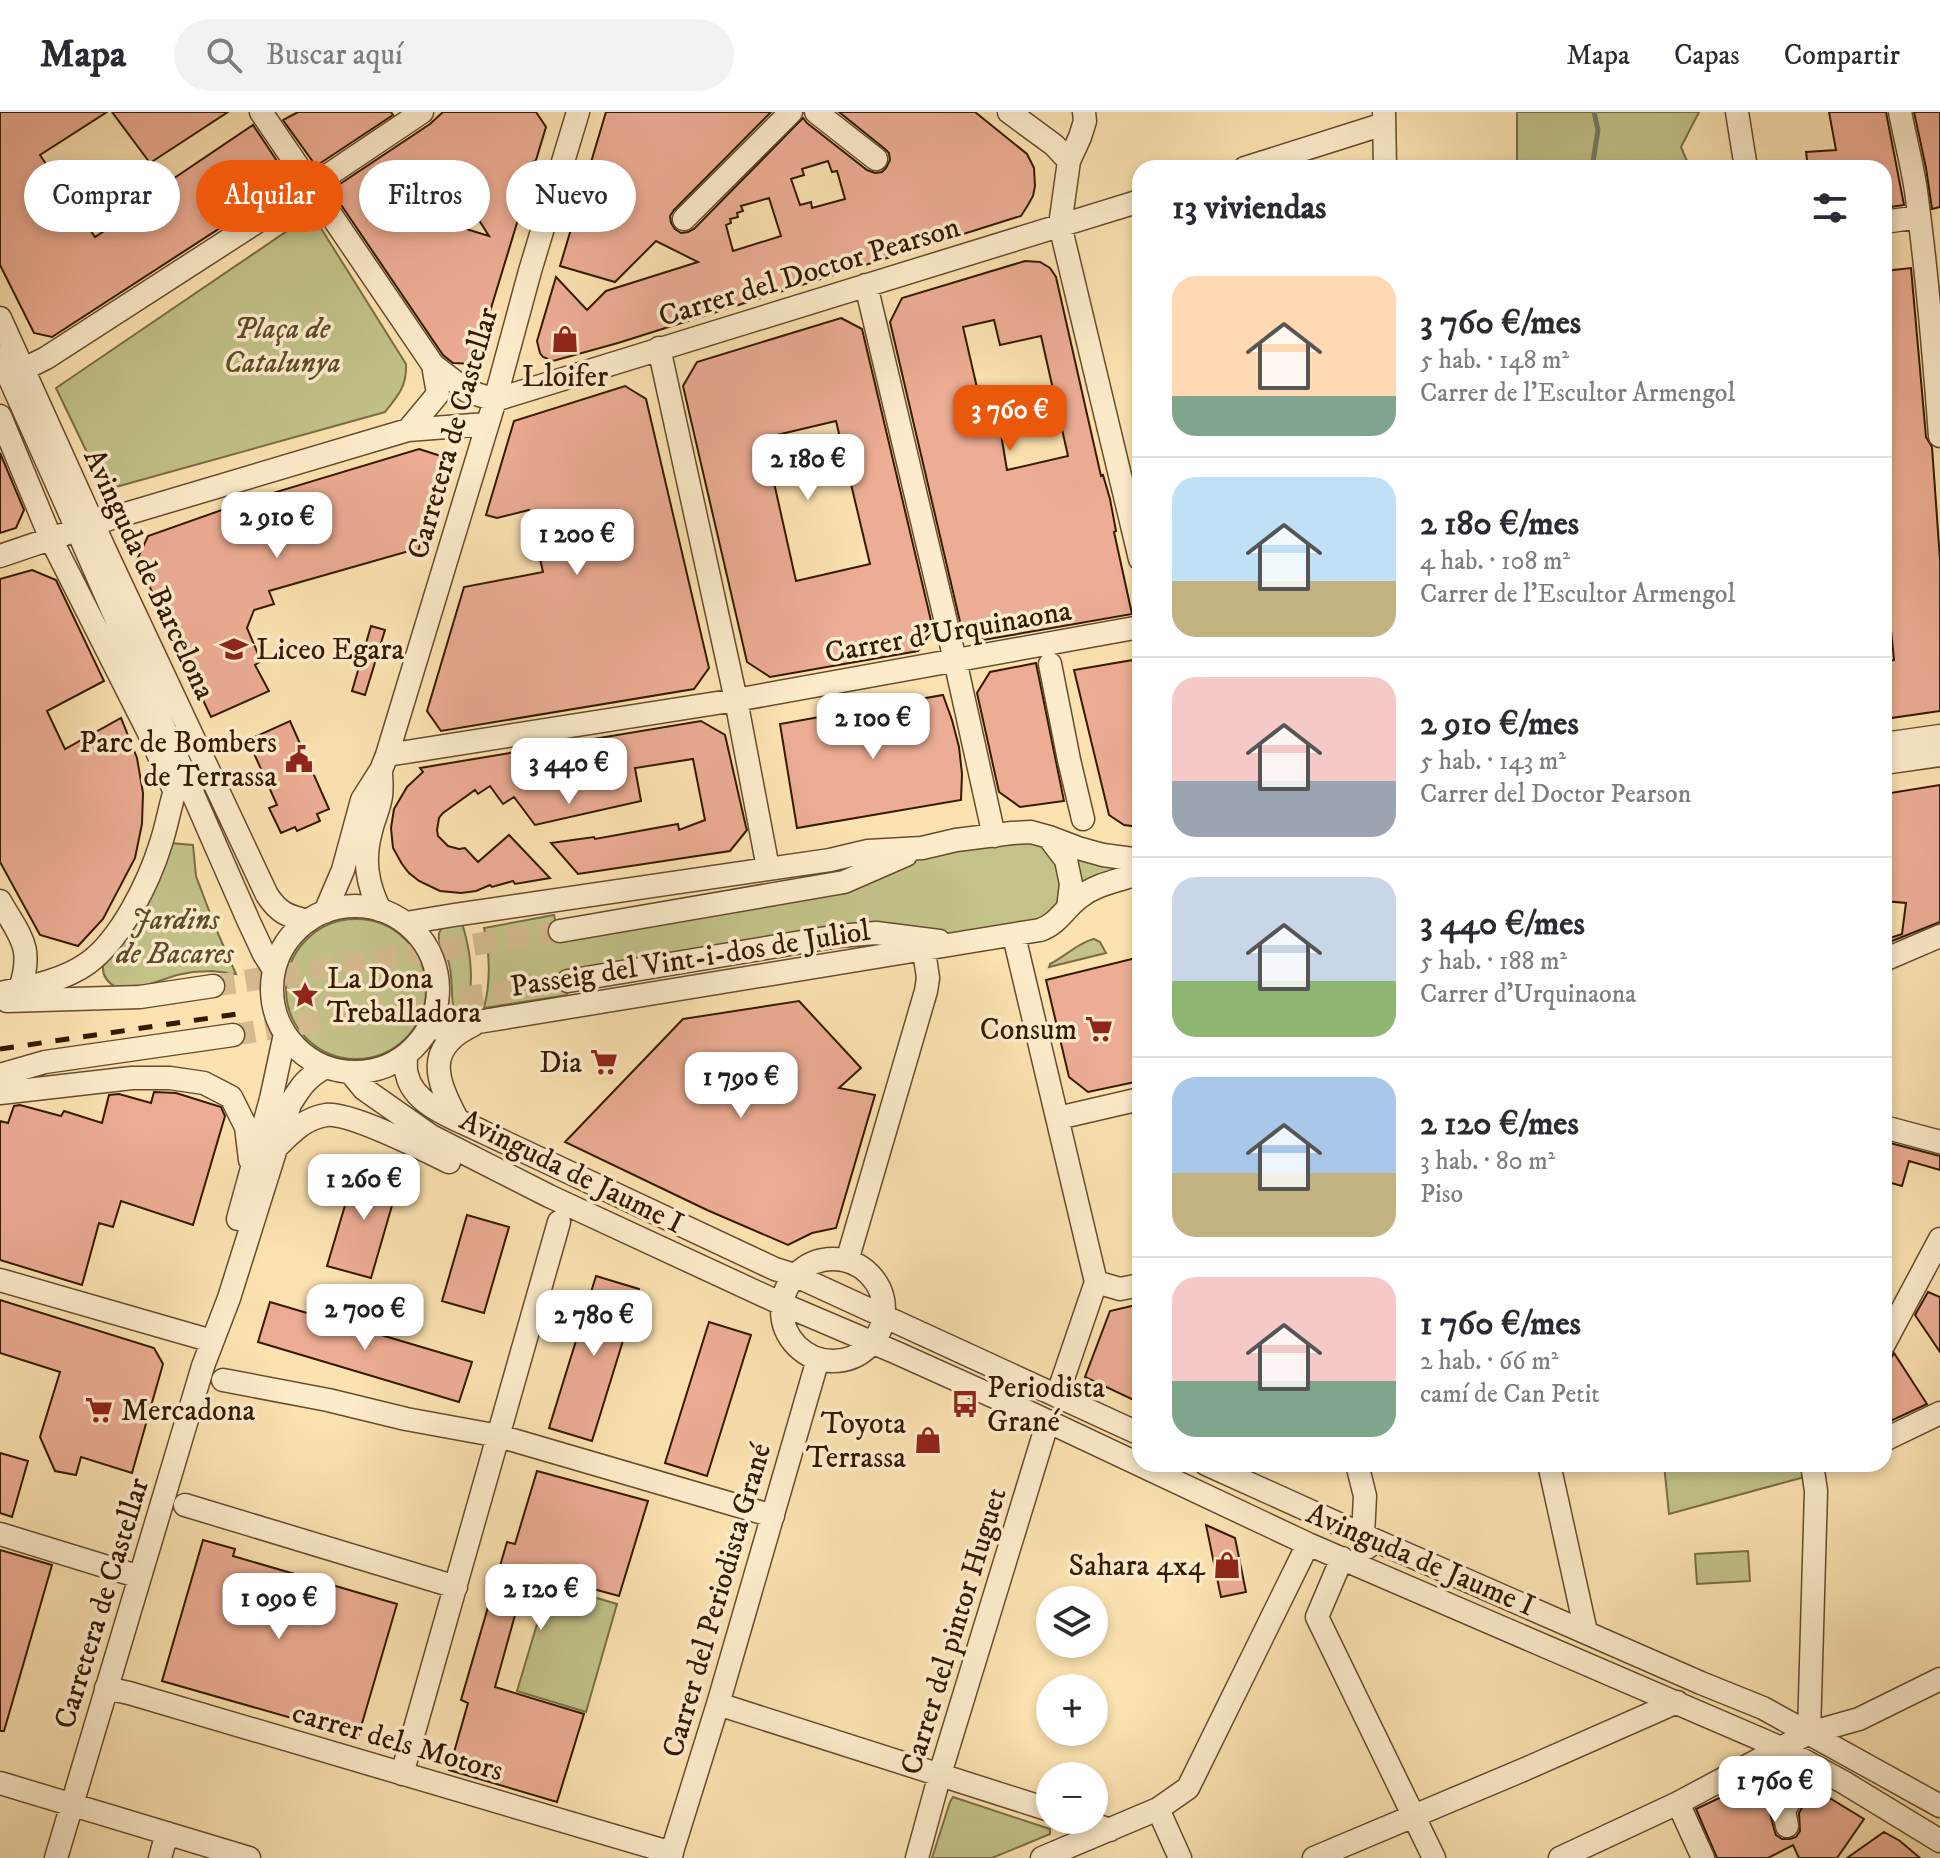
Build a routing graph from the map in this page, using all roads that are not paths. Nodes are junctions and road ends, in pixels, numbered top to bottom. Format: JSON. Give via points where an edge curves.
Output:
{"nodes":[{"id":1,"x":261,"y":112,"type":"edge"},
{"id":2,"x":422,"y":112,"type":"edge"},
{"id":3,"x":556,"y":112,"type":"edge"},
{"id":4,"x":791,"y":112,"type":"edge"},
{"id":5,"x":816,"y":112,"type":"edge"},
{"id":6,"x":1009,"y":112,"type":"edge"},
{"id":7,"x":1084,"y":112,"type":"edge"},
{"id":8,"x":1737,"y":112,"type":"edge"},
{"id":9,"x":1900,"y":112,"type":"edge"},
{"id":10,"x":1384,"y":118,"type":"edge"},
{"id":11,"x":575,"y":122,"type":"edge"},
{"id":12,"x":876,"y":159,"type":"dead end"},
{"id":13,"x":293,"y":160,"type":"edge"},
{"id":14,"x":1267,"y":160,"type":"edge"},
{"id":15,"x":1385,"y":160,"type":"edge"},
{"id":16,"x":1745,"y":160,"type":"edge"},
{"id":17,"x":1069,"y":161,"type":"junction"},
{"id":18,"x":343,"y":165,"type":"edge"},
{"id":19,"x":1132,"y":203,"type":"edge"},
{"id":20,"x":1919,"y":217,"type":"junction"},
{"id":21,"x":684,"y":219,"type":"dead end"},
{"id":22,"x":1892,"y":221,"type":"edge"},
{"id":23,"x":1060,"y":225,"type":"junction"},
{"id":24,"x":241,"y":232,"type":"edge"},
{"id":25,"x":342,"y":232,"type":"edge"},
{"id":26,"x":866,"y":285,"type":"junction"},
{"id":27,"x":0,"y":318,"type":"edge"},
{"id":28,"x":659,"y":348,"type":"junction"},
{"id":29,"x":433,"y":365,"type":"junction"},
{"id":30,"x":11,"y":368,"type":"edge"},
{"id":31,"x":495,"y":400,"type":"junction"},
{"id":32,"x":0,"y":416,"type":"edge"},
{"id":33,"x":486,"y":424,"type":"junction"},
{"id":34,"x":408,"y":430,"type":"junction"},
{"id":35,"x":1940,"y":436,"type":"edge"},
{"id":36,"x":1132,"y":526,"type":"edge"},
{"id":37,"x":85,"y":527,"type":"junction"},
{"id":38,"x":51,"y":539,"type":"junction"},
{"id":39,"x":0,"y":556,"type":"edge"},
{"id":40,"x":1132,"y":628,"type":"edge"},
{"id":41,"x":955,"y":660,"type":"junction"},
{"id":42,"x":1050,"y":664,"type":"dead end"},
{"id":43,"x":736,"y":700,"type":"junction"},
{"id":44,"x":1940,"y":736,"type":"edge"},
{"id":45,"x":151,"y":737,"type":"junction"},
{"id":46,"x":1892,"y":743,"type":"edge"},
{"id":47,"x":173,"y":747,"type":"junction"},
{"id":48,"x":1940,"y":755,"type":"edge"},
{"id":49,"x":384,"y":762,"type":"junction"},
{"id":50,"x":1892,"y":762,"type":"edge"},
{"id":51,"x":179,"y":780,"type":"junction"},
{"id":52,"x":228,"y":809,"type":"junction"},
{"id":53,"x":204,"y":818,"type":"junction"},
{"id":54,"x":1083,"y":819,"type":"dead end"},
{"id":55,"x":167,"y":825,"type":"junction"},
{"id":56,"x":994,"y":836,"type":"junction"},
{"id":57,"x":1049,"y":837,"type":"junction"},
{"id":58,"x":922,"y":848,"type":"junction"},
{"id":59,"x":1132,"y":859,"type":"edge"},
{"id":60,"x":768,"y":868,"type":"junction"},
{"id":61,"x":1132,"y":875,"type":"edge"},
{"id":62,"x":0,"y":901,"type":"edge"},
{"id":63,"x":1068,"y":908,"type":"junction"},
{"id":64,"x":380,"y":910,"type":"junction"},
{"id":65,"x":316,"y":916,"type":"junction"},
{"id":66,"x":406,"y":923,"type":"junction"},
{"id":67,"x":560,"y":931,"type":"tunnel mouth"},
{"id":68,"x":1014,"y":936,"type":"junction"},
{"id":69,"x":1940,"y":936,"type":"edge"},
{"id":70,"x":961,"y":944,"type":"junction"},
{"id":71,"x":924,"y":951,"type":"junction"},
{"id":72,"x":1892,"y":957,"type":"edge"},
{"id":73,"x":274,"y":970,"type":"junction"},
{"id":74,"x":568,"y":981,"type":"tunnel mouth"},
{"id":75,"x":213,"y":986,"type":"tunnel mouth"},
{"id":76,"x":10,"y":991,"type":"edge"},
{"id":77,"x":0,"y":1001,"type":"edge"},
{"id":78,"x":478,"y":1022,"type":"junction"},
{"id":79,"x":429,"y":1029,"type":"junction"},
{"id":80,"x":285,"y":1034,"type":"junction"},
{"id":81,"x":233,"y":1035,"type":"tunnel mouth"},
{"id":82,"x":406,"y":1056,"type":"junction"},
{"id":83,"x":326,"y":1067,"type":"junction"},
{"id":84,"x":350,"y":1072,"type":"junction"},
{"id":85,"x":0,"y":1075,"type":"edge"},
{"id":86,"x":0,"y":1093,"type":"edge"},
{"id":87,"x":1132,"y":1101,"type":"edge"},
{"id":88,"x":1058,"y":1118,"type":"junction"},
{"id":89,"x":457,"y":1119,"type":"junction"},
{"id":90,"x":1892,"y":1129,"type":"edge"},
{"id":91,"x":1940,"y":1142,"type":"edge"},
{"id":92,"x":276,"y":1148,"type":"junction"},
{"id":93,"x":251,"y":1174,"type":"junction"},
{"id":94,"x":549,"y":1196,"type":"junction"},
{"id":95,"x":559,"y":1222,"type":"dead end"},
{"id":96,"x":1940,"y":1239,"type":"edge"},
{"id":97,"x":847,"y":1261,"type":"junction"},
{"id":98,"x":794,"y":1275,"type":"junction"},
{"id":99,"x":0,"y":1280,"type":"edge"},
{"id":100,"x":1096,"y":1282,"type":"junction"},
{"id":101,"x":1132,"y":1287,"type":"edge"},
{"id":102,"x":782,"y":1304,"type":"junction"},
{"id":103,"x":883,"y":1317,"type":"junction"},
{"id":104,"x":1892,"y":1329,"type":"edge"},
{"id":105,"x":210,"y":1340,"type":"junction"},
{"id":106,"x":873,"y":1342,"type":"junction"},
{"id":107,"x":818,"y":1359,"type":"junction"},
{"id":108,"x":223,"y":1380,"type":"dead end"},
{"id":109,"x":1057,"y":1396,"type":"junction"},
{"id":110,"x":1940,"y":1413,"type":"edge"},
{"id":111,"x":1048,"y":1421,"type":"junction"},
{"id":112,"x":1132,"y":1430,"type":"edge"},
{"id":113,"x":499,"y":1436,"type":"junction"},
{"id":114,"x":1892,"y":1436,"type":"edge"},
{"id":115,"x":1132,"y":1461,"type":"edge"},
{"id":116,"x":1156,"y":1472,"type":"edge"},
{"id":117,"x":1224,"y":1472,"type":"edge"},
{"id":118,"x":1359,"y":1472,"type":"edge"},
{"id":119,"x":1551,"y":1472,"type":"edge"},
{"id":120,"x":1818,"y":1472,"type":"edge"},
{"id":121,"x":185,"y":1505,"type":"dead end"},
{"id":122,"x":773,"y":1516,"type":"junction"},
{"id":123,"x":0,"y":1534,"type":"edge"},
{"id":124,"x":1363,"y":1535,"type":"junction"},
{"id":125,"x":1308,"y":1544,"type":"junction"},
{"id":126,"x":1342,"y":1558,"type":"junction"},
{"id":127,"x":1375,"y":1571,"type":"junction"},
{"id":128,"x":140,"y":1577,"type":"junction"},
{"id":129,"x":456,"y":1587,"type":"junction"},
{"id":130,"x":1586,"y":1632,"type":"junction"},
{"id":131,"x":1940,"y":1679,"type":"edge"},
{"id":132,"x":106,"y":1688,"type":"junction"},
{"id":133,"x":1677,"y":1702,"type":"junction"},
{"id":134,"x":718,"y":1704,"type":"junction"},
{"id":135,"x":1809,"y":1733,"type":"junction"},
{"id":136,"x":1781,"y":1748,"type":"junction"},
{"id":137,"x":1810,"y":1764,"type":"junction"},
{"id":138,"x":402,"y":1774,"type":"junction"},
{"id":139,"x":940,"y":1774,"type":"junction"},
{"id":140,"x":0,"y":1783,"type":"edge"},
{"id":141,"x":1678,"y":1803,"type":"junction"},
{"id":142,"x":71,"y":1805,"type":"junction"},
{"id":143,"x":1036,"y":1805,"type":"edge"},
{"id":144,"x":1940,"y":1806,"type":"edge"},
{"id":145,"x":1158,"y":1809,"type":"junction"},
{"id":146,"x":1414,"y":1816,"type":"junction"},
{"id":147,"x":1787,"y":1826,"type":"dead end"},
{"id":148,"x":1110,"y":1830,"type":"joint"},
{"id":149,"x":167,"y":1833,"type":"junction"},
{"id":150,"x":1940,"y":1841,"type":"edge"},
{"id":151,"x":671,"y":1856,"type":"edge"},
{"id":152,"x":56,"y":1858,"type":"edge"},
{"id":153,"x":160,"y":1858,"type":"edge"},
{"id":154,"x":249,"y":1858,"type":"edge"},
{"id":155,"x":917,"y":1858,"type":"edge"},
{"id":156,"x":1042,"y":1858,"type":"edge"},
{"id":157,"x":1180,"y":1858,"type":"edge"},
{"id":158,"x":1314,"y":1858,"type":"edge"},
{"id":159,"x":1434,"y":1858,"type":"edge"},
{"id":160,"x":1560,"y":1858,"type":"edge"},
{"id":161,"x":1703,"y":1858,"type":"edge"}],
"edges":[{"from":1,"to":13,"type":"street"},
{"from":2,"to":18,"type":"street"},
{"from":3,"to":11,"type":"street"},
{"from":4,"to":21,"type":"street"},
{"from":5,"to":12,"type":"street"},
{"from":6,"to":17,"type":"street"},
{"from":7,"to":17,"type":"street"},
{"from":8,"to":16,"type":"street"},
{"from":9,"to":20,"type":"street"},
{"from":10,"to":14,"type":"street"},
{"from":10,"to":15,"type":"street"},
{"from":11,"to":31,"type":"street","name":"Carretera de Castellar"},
{"from":17,"to":23,"type":"street"},
{"from":19,"to":23,"type":"street","name":"Carrer del Doctor Pearson"},
{"from":20,"to":22,"type":"street"},
{"from":20,"to":35,"type":"street"},
{"from":23,"to":26,"type":"street","name":"Carrer del Doctor Pearson"},
{"from":23,"to":36,"type":"street"},
{"from":24,"to":30,"type":"street","via":[[46,358]]},
{"from":25,"to":29,"type":"street"},
{"from":26,"to":28,"type":"street","name":"Carrer del Doctor Pearson"},
{"from":26,"to":41,"type":"street"},
{"from":27,"to":30,"type":"street","name":"Avinguda de Barcelona"},
{"from":28,"to":31,"type":"street","name":"Carrer del Doctor Pearson"},
{"from":28,"to":43,"type":"street"},
{"from":29,"to":31,"type":"street","via":[[467,391]]},
{"from":29,"to":34,"type":"street","via":[[438,394]]},
{"from":30,"to":37,"type":"street","name":"Avinguda de Barcelona"},
{"from":31,"to":33,"type":"street","name":"Carretera de Castellar"},
{"from":32,"to":38,"type":"street","name":"Avinguda de Barcelona"},
{"from":33,"to":34,"type":"street"},
{"from":33,"to":49,"type":"street","name":"Carretera de Castellar"},
{"from":34,"to":37,"type":"street"},
{"from":37,"to":38,"type":"street"},
{"from":37,"to":47,"type":"street","name":"Avinguda de Barcelona"},
{"from":37,"to":52,"type":"street","name":"Avinguda de Barcelona"},
{"from":38,"to":39,"type":"street"},
{"from":38,"to":45,"type":"street","name":"Avinguda de Barcelona"},
{"from":40,"to":41,"type":"street","name":"Carrer d'Urquinaona"},
{"from":41,"to":43,"type":"street","name":"Carrer d'Urquinaona"},
{"from":41,"to":56,"type":"street"},
{"from":42,"to":54,"type":"street"},
{"from":43,"to":49,"type":"street","name":"Carrer d'Urquinaona"},
{"from":43,"to":60,"type":"street"},
{"from":44,"to":46,"type":"street"},
{"from":45,"to":47,"type":"street"},
{"from":45,"to":51,"type":"street","name":"Avinguda de Barcelona"},
{"from":47,"to":51,"type":"street","name":"Avinguda de Barcelona"},
{"from":48,"to":50,"type":"street"},
{"from":49,"to":64,"type":"street","name":"Carretera de Castellar","via":[[366,861]]},
{"from":49,"to":65,"type":"street","name":"Carretera de Castellar","via":[[362,800],[343,870]]},
{"from":51,"to":53,"type":"street","name":"Avinguda de Barcelona"},
{"from":51,"to":55,"type":"street"},
{"from":52,"to":53,"type":"street"},
{"from":52,"to":65,"type":"street","name":"Avinguda de Barcelona","via":[[275,907],[286,915]]},
{"from":53,"to":55,"type":"street"},
{"from":53,"to":73,"type":"street","name":"Avinguda de Barcelona"},
{"from":55,"to":76,"type":"street","via":[[140,894],[98,955],[68,974]]},
{"from":56,"to":57,"type":"street","name":"Passeig del Vint-i-dos de Juliol","via":[[1031,832]]},
{"from":56,"to":58,"type":"street","name":"Passeig del Vint-i-dos de Juliol"},
{"from":57,"to":59,"type":"street","name":"Passeig del Vint-i-dos de Juliol"},
{"from":57,"to":63,"type":"street","via":[[1066,860]]},
{"from":58,"to":60,"type":"street","name":"Passeig del Vint-i-dos de Juliol"},
{"from":58,"to":67,"type":"street","name":"Passeig del Vint-i-dos de Juliol","via":[[844,882]]},
{"from":60,"to":66,"type":"street","name":"Passeig del Vint-i-dos de Juliol"},
{"from":61,"to":63,"type":"street","name":"Passeig del Vint-i-dos de Juliol","via":[[1093,889]]},
{"from":62,"to":76,"type":"street","via":[[27,960]]},
{"from":63,"to":68,"type":"street","name":"Passeig del Vint-i-dos de Juliol","via":[[1049,927]]},
{"from":64,"to":65,"type":"street","via":[[347,907]]},
{"from":64,"to":66,"type":"street"},
{"from":65,"to":73,"type":"street","via":[[287,942]]},
{"from":66,"to":79,"type":"street","via":[[435,964],[438,997]]},
{"from":68,"to":70,"type":"street","name":"Passeig del Vint-i-dos de Juliol"},
{"from":68,"to":88,"type":"street"},
{"from":69,"to":72,"type":"street"},
{"from":70,"to":71,"type":"street","name":"Passeig del Vint-i-dos de Juliol"},
{"from":70,"to":74,"type":"street","name":"Passeig del Vint-i-dos de Juliol","via":[[876,933],[838,936]]},
{"from":71,"to":78,"type":"street","name":"Passeig del Vint-i-dos de Juliol"},
{"from":71,"to":97,"type":"street","via":[[926,991]]},
{"from":73,"to":80,"type":"street","via":[[273,1003]]},
{"from":75,"to":77,"type":"street","via":[[140,997]]},
{"from":78,"to":79,"type":"street","name":"Passeig del Vint-i-dos de Juliol"},
{"from":78,"to":89,"type":"street","via":[[456,1033],[440,1059],[439,1081]]},
{"from":79,"to":82,"type":"street"},
{"from":80,"to":83,"type":"street","via":[[303,1054]]},
{"from":80,"to":93,"type":"street","name":"Carretera de Castellar"},
{"from":81,"to":85,"type":"street","via":[[45,1062]]},
{"from":82,"to":84,"type":"street","via":[[379,1069]]},
{"from":82,"to":89,"type":"street","name":"Avinguda de Jaume I","via":[[406,1073],[415,1092]]},
{"from":83,"to":84,"type":"street"},
{"from":83,"to":92,"type":"street","name":"Carretera de Castellar","via":[[312,1075],[290,1104]]},
{"from":84,"to":94,"type":"street","name":"Avinguda de Jaume I","via":[[364,1089],[431,1136]]},
{"from":86,"to":93,"type":"street","via":[[132,1078],[204,1083],[231,1097],[246,1127]]},
{"from":87,"to":88,"type":"street"},
{"from":88,"to":100,"type":"street"},
{"from":89,"to":98,"type":"street","name":"Avinguda de Jaume I"},
{"from":90,"to":91,"type":"street"},
{"from":92,"to":94,"type":"street","via":[[300,1125],[336,1115],[464,1168]]},
{"from":92,"to":105,"type":"street","name":"Carretera de Castellar","via":[[229,1298]]},
{"from":93,"to":105,"type":"street","name":"Carretera de Castellar","via":[[217,1294]]},
{"from":94,"to":102,"type":"street","name":"Avinguda de Jaume I"},
{"from":95,"to":113,"type":"street"},
{"from":96,"to":104,"type":"street"},
{"from":97,"to":98,"type":"street","via":[[824,1260]]},
{"from":97,"to":103,"type":"street","via":[[871,1276],[879,1289]]},
{"from":98,"to":102,"type":"street"},
{"from":98,"to":103,"type":"street","name":"Avinguda de Jaume I"},
{"from":99,"to":105,"type":"street"},
{"from":100,"to":101,"type":"street"},
{"from":100,"to":109,"type":"street"},
{"from":102,"to":106,"type":"street","name":"Avinguda de Jaume I"},
{"from":102,"to":107,"type":"street","via":[[786,1332],[794,1344]]},
{"from":103,"to":106,"type":"street"},
{"from":103,"to":109,"type":"street","name":"Avinguda de Jaume I"},
{"from":105,"to":128,"type":"street","name":"Carretera de Castellar"},
{"from":106,"to":107,"type":"street","via":[[842,1361]]},
{"from":106,"to":111,"type":"street","name":"Avinguda de Jaume I"},
{"from":107,"to":122,"type":"street","name":"Carrer del Periodista Grané"},
{"from":108,"to":113,"type":"street"},
{"from":109,"to":112,"type":"street","name":"Avinguda de Jaume I"},
{"from":110,"to":114,"type":"street"},
{"from":111,"to":115,"type":"street","name":"Avinguda de Jaume I"},
{"from":111,"to":139,"type":"street","name":"Carrer del pintor Huguet"},
{"from":113,"to":122,"type":"street"},
{"from":113,"to":129,"type":"street"},
{"from":116,"to":125,"type":"street","name":"Avinguda de Jaume I"},
{"from":117,"to":124,"type":"street","name":"Avinguda de Jaume I"},
{"from":118,"to":124,"type":"street","via":[[1365,1496]]},
{"from":119,"to":130,"type":"street"},
{"from":120,"to":135,"type":"street"},
{"from":121,"to":129,"type":"street"},
{"from":122,"to":134,"type":"street","name":"Carrer del Periodista Grané"},
{"from":123,"to":128,"type":"street"},
{"from":124,"to":125,"type":"street"},
{"from":124,"to":127,"type":"street"},
{"from":124,"to":130,"type":"street","name":"Avinguda de Jaume I"},
{"from":125,"to":126,"type":"street","name":"Avinguda de Jaume I"},
{"from":125,"to":145,"type":"street","via":[[1188,1788]]},
{"from":126,"to":127,"type":"street","name":"Avinguda de Jaume I"},
{"from":126,"to":146,"type":"street","via":[[1317,1617]]},
{"from":127,"to":133,"type":"street","name":"Avinguda de Jaume I"},
{"from":128,"to":132,"type":"street","name":"Carretera de Castellar"},
{"from":129,"to":138,"type":"street"},
{"from":130,"to":135,"type":"street","name":"Avinguda de Jaume I"},
{"from":131,"to":135,"type":"street","via":[[1859,1719]]},
{"from":132,"to":138,"type":"street","name":"carrer dels Motors"},
{"from":132,"to":142,"type":"street","name":"Carretera de Castellar"},
{"from":133,"to":136,"type":"street","name":"Avinguda de Jaume I"},
{"from":133,"to":146,"type":"street"},
{"from":134,"to":139,"type":"street"},
{"from":134,"to":151,"type":"street","name":"Carrer del Periodista Grané"},
{"from":135,"to":136,"type":"street"},
{"from":135,"to":144,"type":"street","name":"Avinguda de Jaume I"},
{"from":136,"to":137,"type":"street","name":"Avinguda de Jaume I"},
{"from":136,"to":141,"type":"street"},
{"from":137,"to":147,"type":"street","via":[[1784,1811]]},
{"from":137,"to":150,"type":"street","name":"Avinguda de Jaume I"},
{"from":138,"to":151,"type":"street","name":"carrer dels Motors"},
{"from":139,"to":143,"type":"street"},
{"from":139,"to":155,"type":"street","name":"Carrer del pintor Huguet"},
{"from":140,"to":142,"type":"street"},
{"from":141,"to":160,"type":"street"},
{"from":141,"to":161,"type":"street"},
{"from":142,"to":149,"type":"street"},
{"from":142,"to":152,"type":"street","name":"Carretera de Castellar"},
{"from":145,"to":148,"type":"street"},
{"from":145,"to":157,"type":"street"},
{"from":146,"to":158,"type":"street"},
{"from":146,"to":159,"type":"street"},
{"from":148,"to":156,"type":"street"},
{"from":149,"to":153,"type":"street"},
{"from":149,"to":154,"type":"street"}]}
